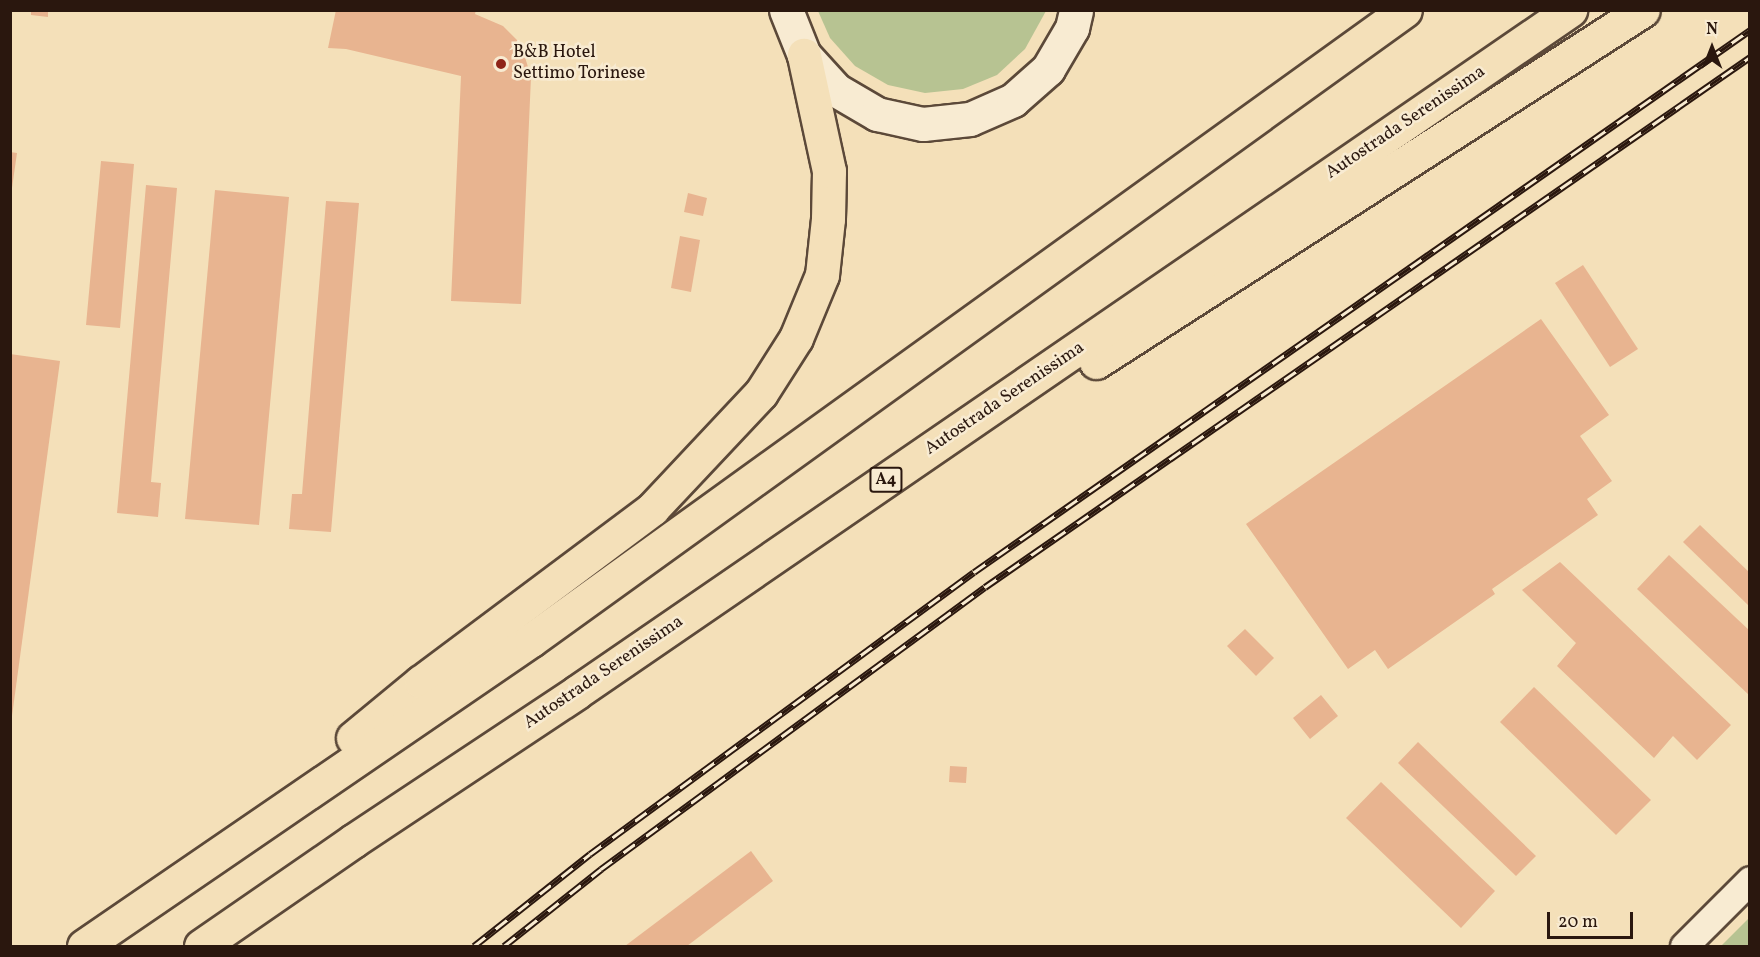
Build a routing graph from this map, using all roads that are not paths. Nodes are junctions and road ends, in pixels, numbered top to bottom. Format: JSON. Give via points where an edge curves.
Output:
{"nodes":[{"id":1,"x":786,"y":10,"type":"edge"},
{"id":2,"x":1405,"y":10,"type":"edge"},
{"id":3,"x":1570,"y":10,"type":"edge"},
{"id":4,"x":1643,"y":10,"type":"edge"},
{"id":5,"x":1082,"y":16,"type":"edge"},
{"id":6,"x":804,"y":55,"type":"junction"},
{"id":7,"x":353,"y":841,"type":"junction"},
{"id":8,"x":201,"y":864,"type":"junction"},
{"id":9,"x":1749,"y":880,"type":"edge"},
{"id":10,"x":84,"y":946,"type":"edge"},
{"id":11,"x":201,"y":946,"type":"edge"},
{"id":12,"x":1684,"y":946,"type":"edge"}],
"edges":[{"from":1,"to":6,"type":"main road"},
{"from":2,"to":8,"type":"highway","via":[[531,640]]},
{"from":3,"to":7,"type":"highway","name":"Autostrada Serenissima","number":"A4","via":[[587,686]]},
{"from":4,"to":7,"type":"highway"},
{"from":5,"to":6,"type":"main road","via":[[1048,69],[1013,100],[970,119],[923,124],[877,114],[836,90]]},
{"from":6,"to":8,"type":"highway","via":[[829,171],[822,275],[796,338],[761,393],[652,508],[421,682]]},
{"from":7,"to":11,"type":"highway","name":"Autostrada Serenissima","number":"A4"},
{"from":8,"to":10,"type":"highway"},
{"from":9,"to":12,"type":"street"}]}
